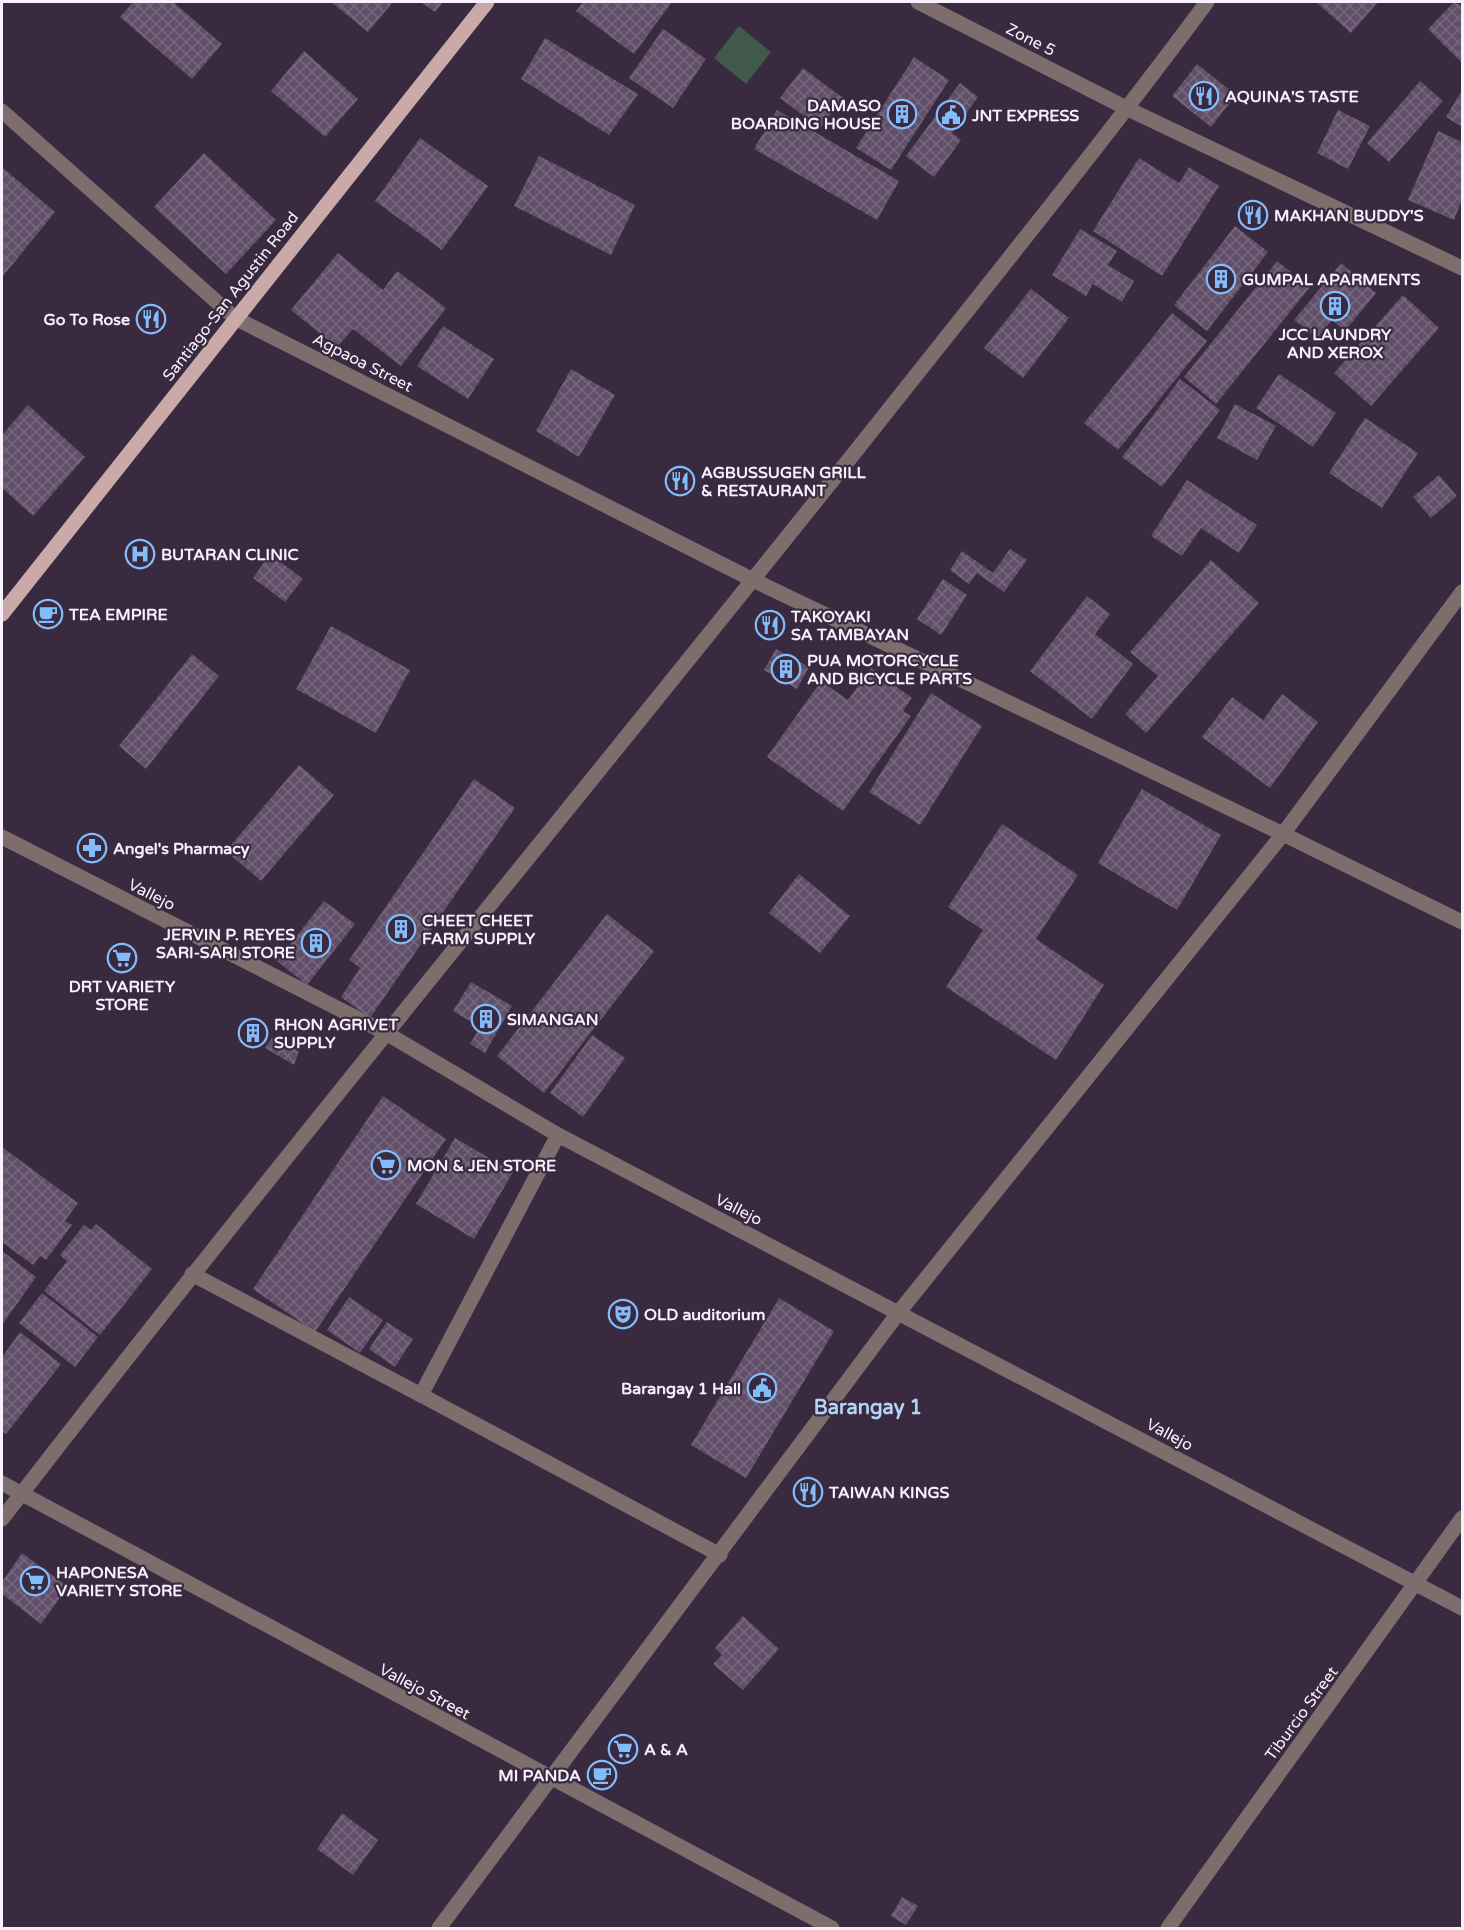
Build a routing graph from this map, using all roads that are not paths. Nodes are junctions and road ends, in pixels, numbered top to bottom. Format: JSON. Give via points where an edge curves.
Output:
{"nodes":[{"id":1,"x":487,"y":2,"type":"edge"},
{"id":2,"x":918,"y":2,"type":"edge"},
{"id":3,"x":1207,"y":2,"type":"edge"},
{"id":4,"x":1128,"y":109,"type":"junction"},
{"id":5,"x":2,"y":111,"type":"edge"},
{"id":6,"x":1462,"y":268,"type":"edge"},
{"id":7,"x":235,"y":318,"type":"junction"},
{"id":8,"x":753,"y":580,"type":"junction"},
{"id":9,"x":1462,"y":592,"type":"edge"},
{"id":10,"x":2,"y":614,"type":"edge"},
{"id":11,"x":1283,"y":834,"type":"junction"},
{"id":12,"x":2,"y":837,"type":"edge"},
{"id":13,"x":1462,"y":922,"type":"edge"},
{"id":14,"x":387,"y":1034,"type":"junction"},
{"id":15,"x":558,"y":1135,"type":"junction"},
{"id":16,"x":192,"y":1275,"type":"junction"},
{"id":17,"x":899,"y":1312,"type":"junction"},
{"id":18,"x":421,"y":1395,"type":"junction"},
{"id":19,"x":2,"y":1484,"type":"edge"},
{"id":20,"x":21,"y":1494,"type":"junction"},
{"id":21,"x":1462,"y":1518,"type":"edge"},
{"id":22,"x":2,"y":1519,"type":"edge"},
{"id":23,"x":720,"y":1555,"type":"junction"},
{"id":24,"x":1416,"y":1584,"type":"junction"},
{"id":25,"x":1462,"y":1608,"type":"edge"},
{"id":26,"x":552,"y":1780,"type":"junction"},
{"id":27,"x":439,"y":1929,"type":"edge"},
{"id":28,"x":831,"y":1929,"type":"edge"},
{"id":29,"x":1168,"y":1929,"type":"edge"}],
"edges":[{"from":1,"to":7,"type":"main road","name":"Santiago-San Agustin Road"},
{"from":2,"to":4,"type":"street","name":"Zone 5"},
{"from":3,"to":4,"type":"street"},
{"from":4,"to":6,"type":"street","name":"Zone 5"},
{"from":4,"to":8,"type":"street"},
{"from":5,"to":7,"type":"street","name":"Agpaoa Street"},
{"from":7,"to":8,"type":"street","name":"Agpaoa Street"},
{"from":7,"to":10,"type":"main road","name":"Santiago-San Agustin Road"},
{"from":8,"to":11,"type":"street","name":"Agpaoa Street"},
{"from":8,"to":14,"type":"street"},
{"from":9,"to":11,"type":"street"},
{"from":11,"to":13,"type":"street","name":"Agpaoa Street"},
{"from":11,"to":17,"type":"street"},
{"from":12,"to":14,"type":"street","name":"Vallejo"},
{"from":14,"to":15,"type":"street","name":"Vallejo"},
{"from":14,"to":16,"type":"street"},
{"from":15,"to":17,"type":"street","name":"Vallejo"},
{"from":15,"to":18,"type":"street"},
{"from":16,"to":18,"type":"street"},
{"from":16,"to":20,"type":"street"},
{"from":17,"to":23,"type":"street"},
{"from":17,"to":24,"type":"street","name":"Vallejo"},
{"from":18,"to":23,"type":"street"},
{"from":19,"to":20,"type":"street","name":"Vallejo Street"},
{"from":20,"to":22,"type":"street"},
{"from":20,"to":26,"type":"street","name":"Vallejo Street"},
{"from":21,"to":24,"type":"street","name":"Tiburcio Street"},
{"from":23,"to":26,"type":"street"},
{"from":24,"to":25,"type":"street","name":"Vallejo"},
{"from":24,"to":29,"type":"street","name":"Tiburcio Street"},
{"from":26,"to":27,"type":"street"},
{"from":26,"to":28,"type":"street","name":"Vallejo Street"}]}
